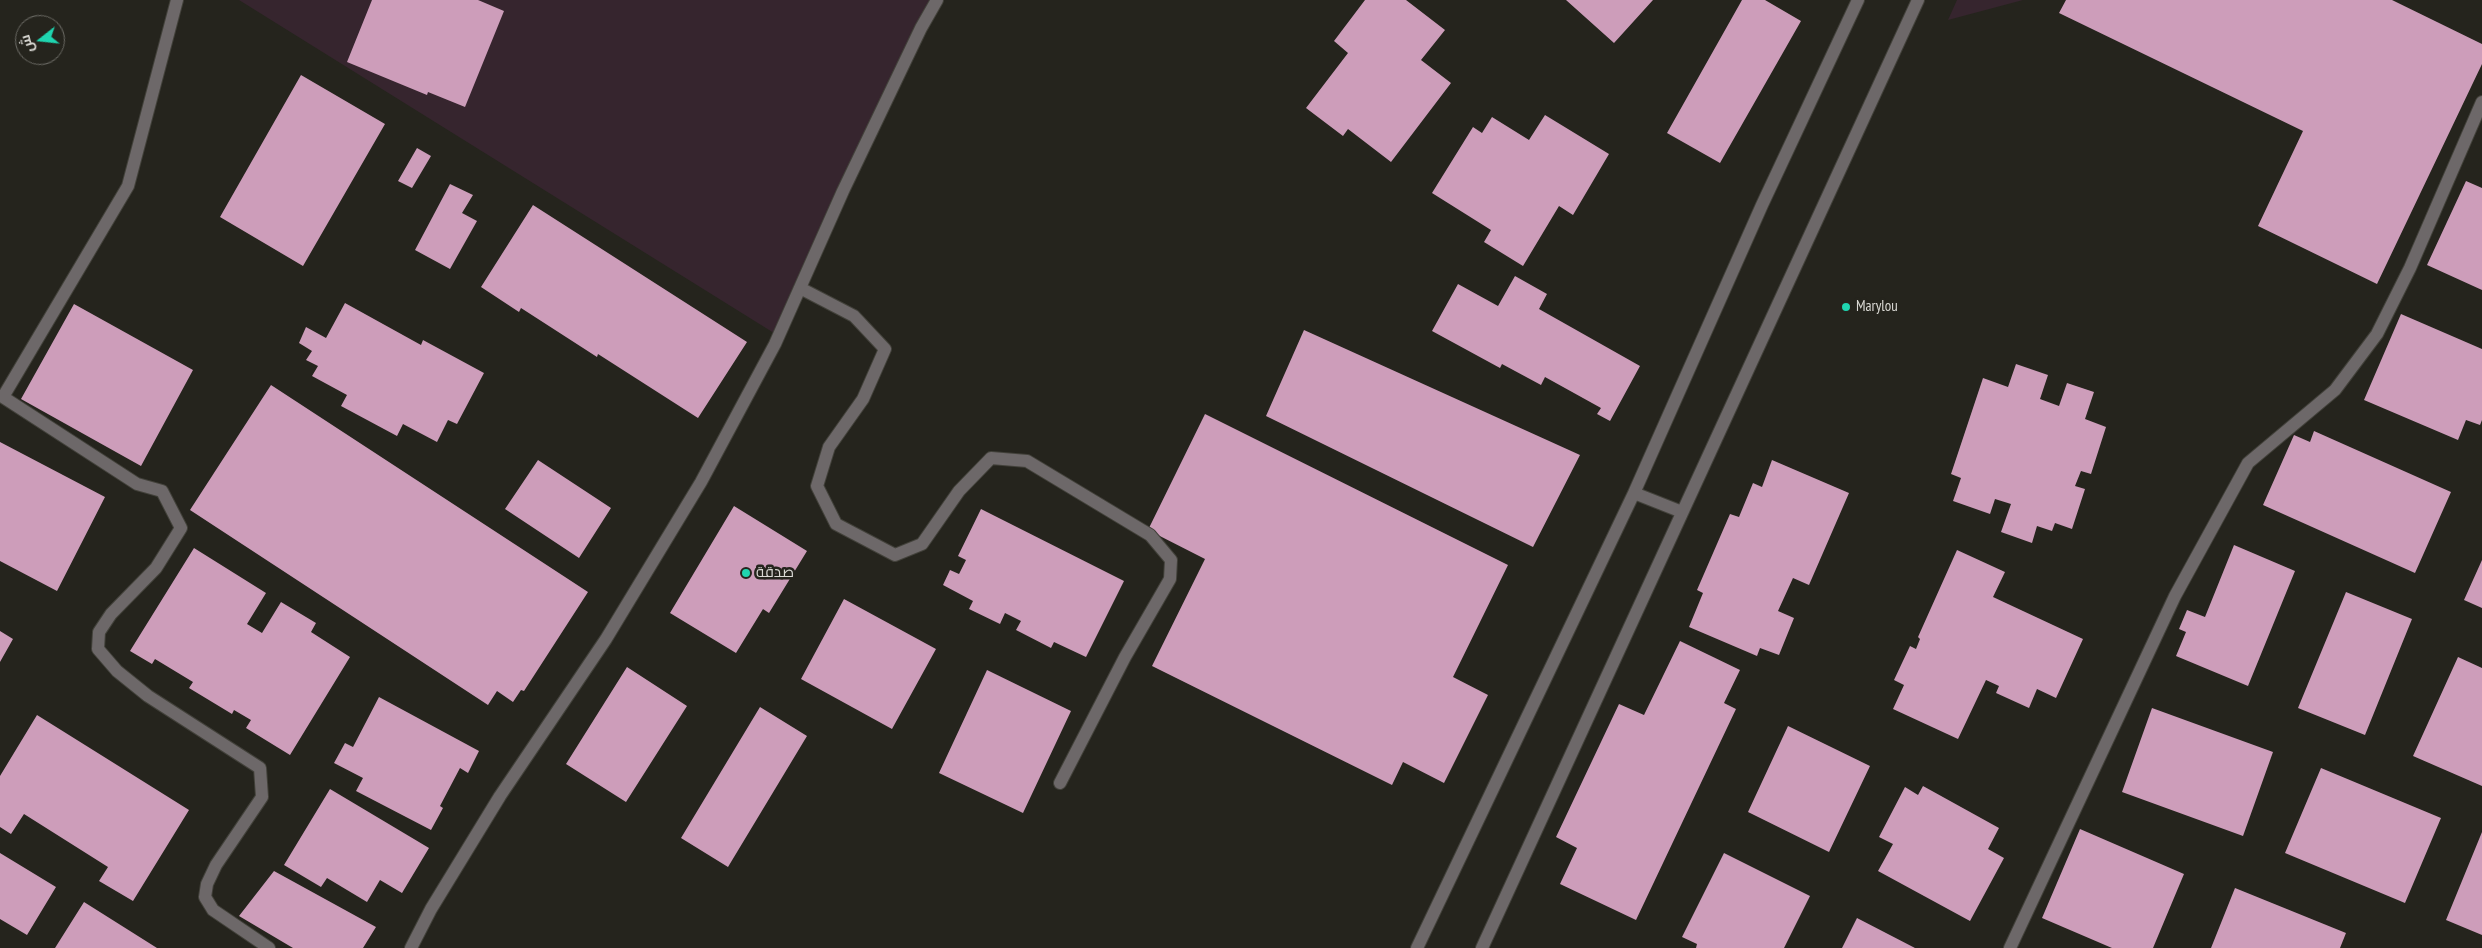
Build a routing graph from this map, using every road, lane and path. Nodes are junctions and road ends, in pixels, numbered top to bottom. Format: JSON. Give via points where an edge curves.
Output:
{"nodes":[{"id":1,"x":178,"y":0,"type":"edge"},
{"id":2,"x":937,"y":0,"type":"edge"},
{"id":3,"x":1858,"y":0,"type":"edge"},
{"id":4,"x":1918,"y":0,"type":"edge"},
{"id":5,"x":2482,"y":102,"type":"edge"},
{"id":6,"x":800,"y":288,"type":"junction"},
{"id":7,"x":2,"y":396,"type":"edge"},
{"id":8,"x":1634,"y":493,"type":"junction"},
{"id":9,"x":1682,"y":512,"type":"junction"},
{"id":10,"x":1060,"y":783,"type":"dead end"},
{"id":11,"x":270,"y":948,"type":"edge"},
{"id":12,"x":412,"y":948,"type":"edge"},
{"id":13,"x":1417,"y":948,"type":"edge"},
{"id":14,"x":1482,"y":948,"type":"edge"},
{"id":15,"x":2010,"y":948,"type":"edge"}],
"edges":[{"from":1,"to":7,"type":"street","via":[[128,186]]},
{"from":2,"to":6,"type":"street","via":[[908,54]]},
{"from":3,"to":8,"type":"street"},
{"from":4,"to":9,"type":"street"},
{"from":5,"to":15,"type":"street","via":[[2410,268],[2377,334],[2335,390],[2248,462],[2175,596]]},
{"from":6,"to":10,"type":"street","via":[[854,316],[885,349],[863,399],[829,447],[817,486],[836,524],[895,555],[922,544],[959,491],[991,458],[1027,461],[1150,535],[1171,560],[1170,579],[1125,657]]},
{"from":6,"to":12,"type":"street","via":[[775,344],[701,482],[606,639],[500,796],[431,910]]},
{"from":7,"to":11,"type":"street","via":[[137,484],[162,491],[180,528],[156,568],[111,614],[99,632],[98,649],[117,671],[148,696],[260,768],[262,797],[216,865],[205,897],[213,910]]},
{"from":8,"to":9,"type":"street"},
{"from":8,"to":13,"type":"street"},
{"from":9,"to":14,"type":"street"}]}
